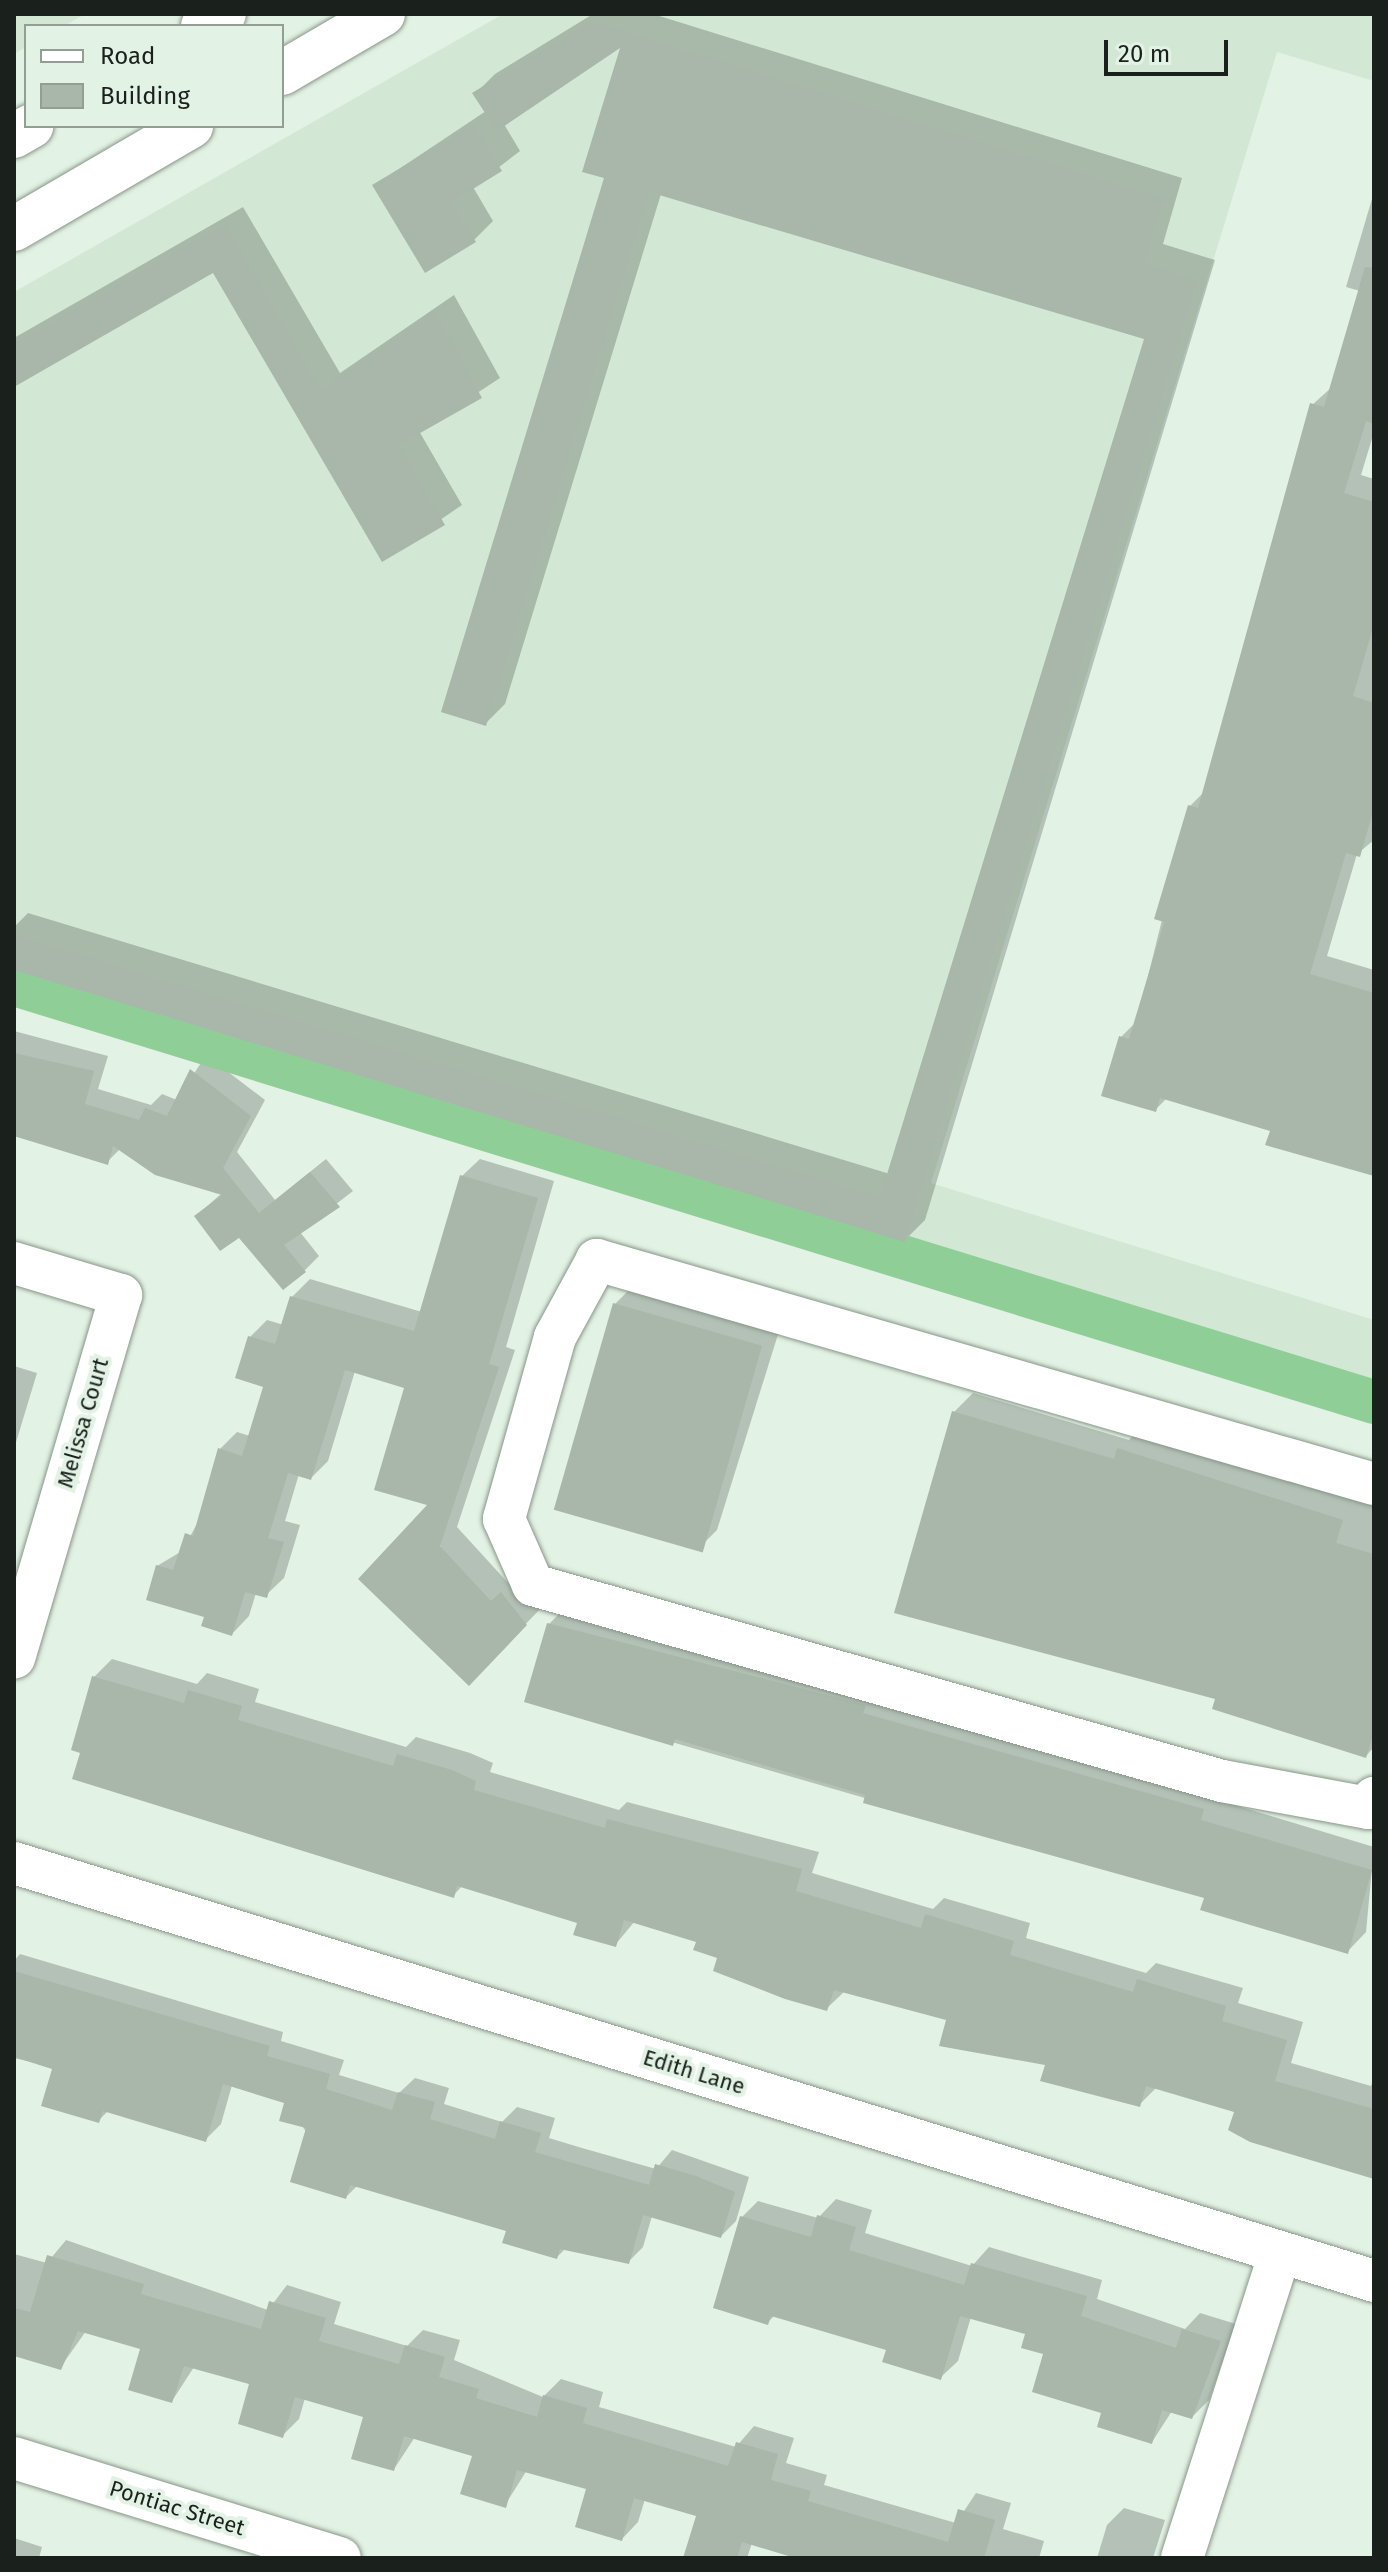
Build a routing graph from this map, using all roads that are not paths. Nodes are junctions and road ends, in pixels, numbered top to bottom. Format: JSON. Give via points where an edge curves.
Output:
{"nodes":[{"id":1,"x":224,"y":14,"type":"edge"},
{"id":2,"x":383,"y":14,"type":"edge"},
{"id":3,"x":206,"y":24,"type":"edge"},
{"id":4,"x":284,"y":72,"type":"edge"},
{"id":5,"x":188,"y":128,"type":"edge"},
{"id":6,"x":14,"y":229,"type":"edge"},
{"id":7,"x":14,"y":1263,"type":"edge"},
{"id":8,"x":1374,"y":1484,"type":"edge"},
{"id":9,"x":14,"y":1658,"type":"edge"},
{"id":10,"x":1374,"y":1798,"type":"edge"},
{"id":11,"x":14,"y":1863,"type":"edge"},
{"id":12,"x":1280,"y":2252,"type":"junction"},
{"id":13,"x":1374,"y":2281,"type":"edge"},
{"id":14,"x":14,"y":2458,"type":"edge"},
{"id":15,"x":340,"y":2558,"type":"edge"},
{"id":16,"x":1182,"y":2558,"type":"edge"}],
"edges":[{"from":1,"to":3,"type":"main road"},
{"from":2,"to":4,"type":"main road"},
{"from":5,"to":6,"type":"main road"},
{"from":7,"to":9,"type":"street","name":"Melissa Court","via":[[121,1295]]},
{"from":8,"to":10,"type":"street","via":[[597,1260],[555,1337],[504,1519],[533,1585],[1222,1781],[1368,1808]]},
{"from":11,"to":12,"type":"street","name":"Edith Lane"},
{"from":12,"to":13,"type":"street","name":"Edith Lane"},
{"from":12,"to":16,"type":"street"},
{"from":14,"to":15,"type":"street","name":"Pontiac Street"}]}
